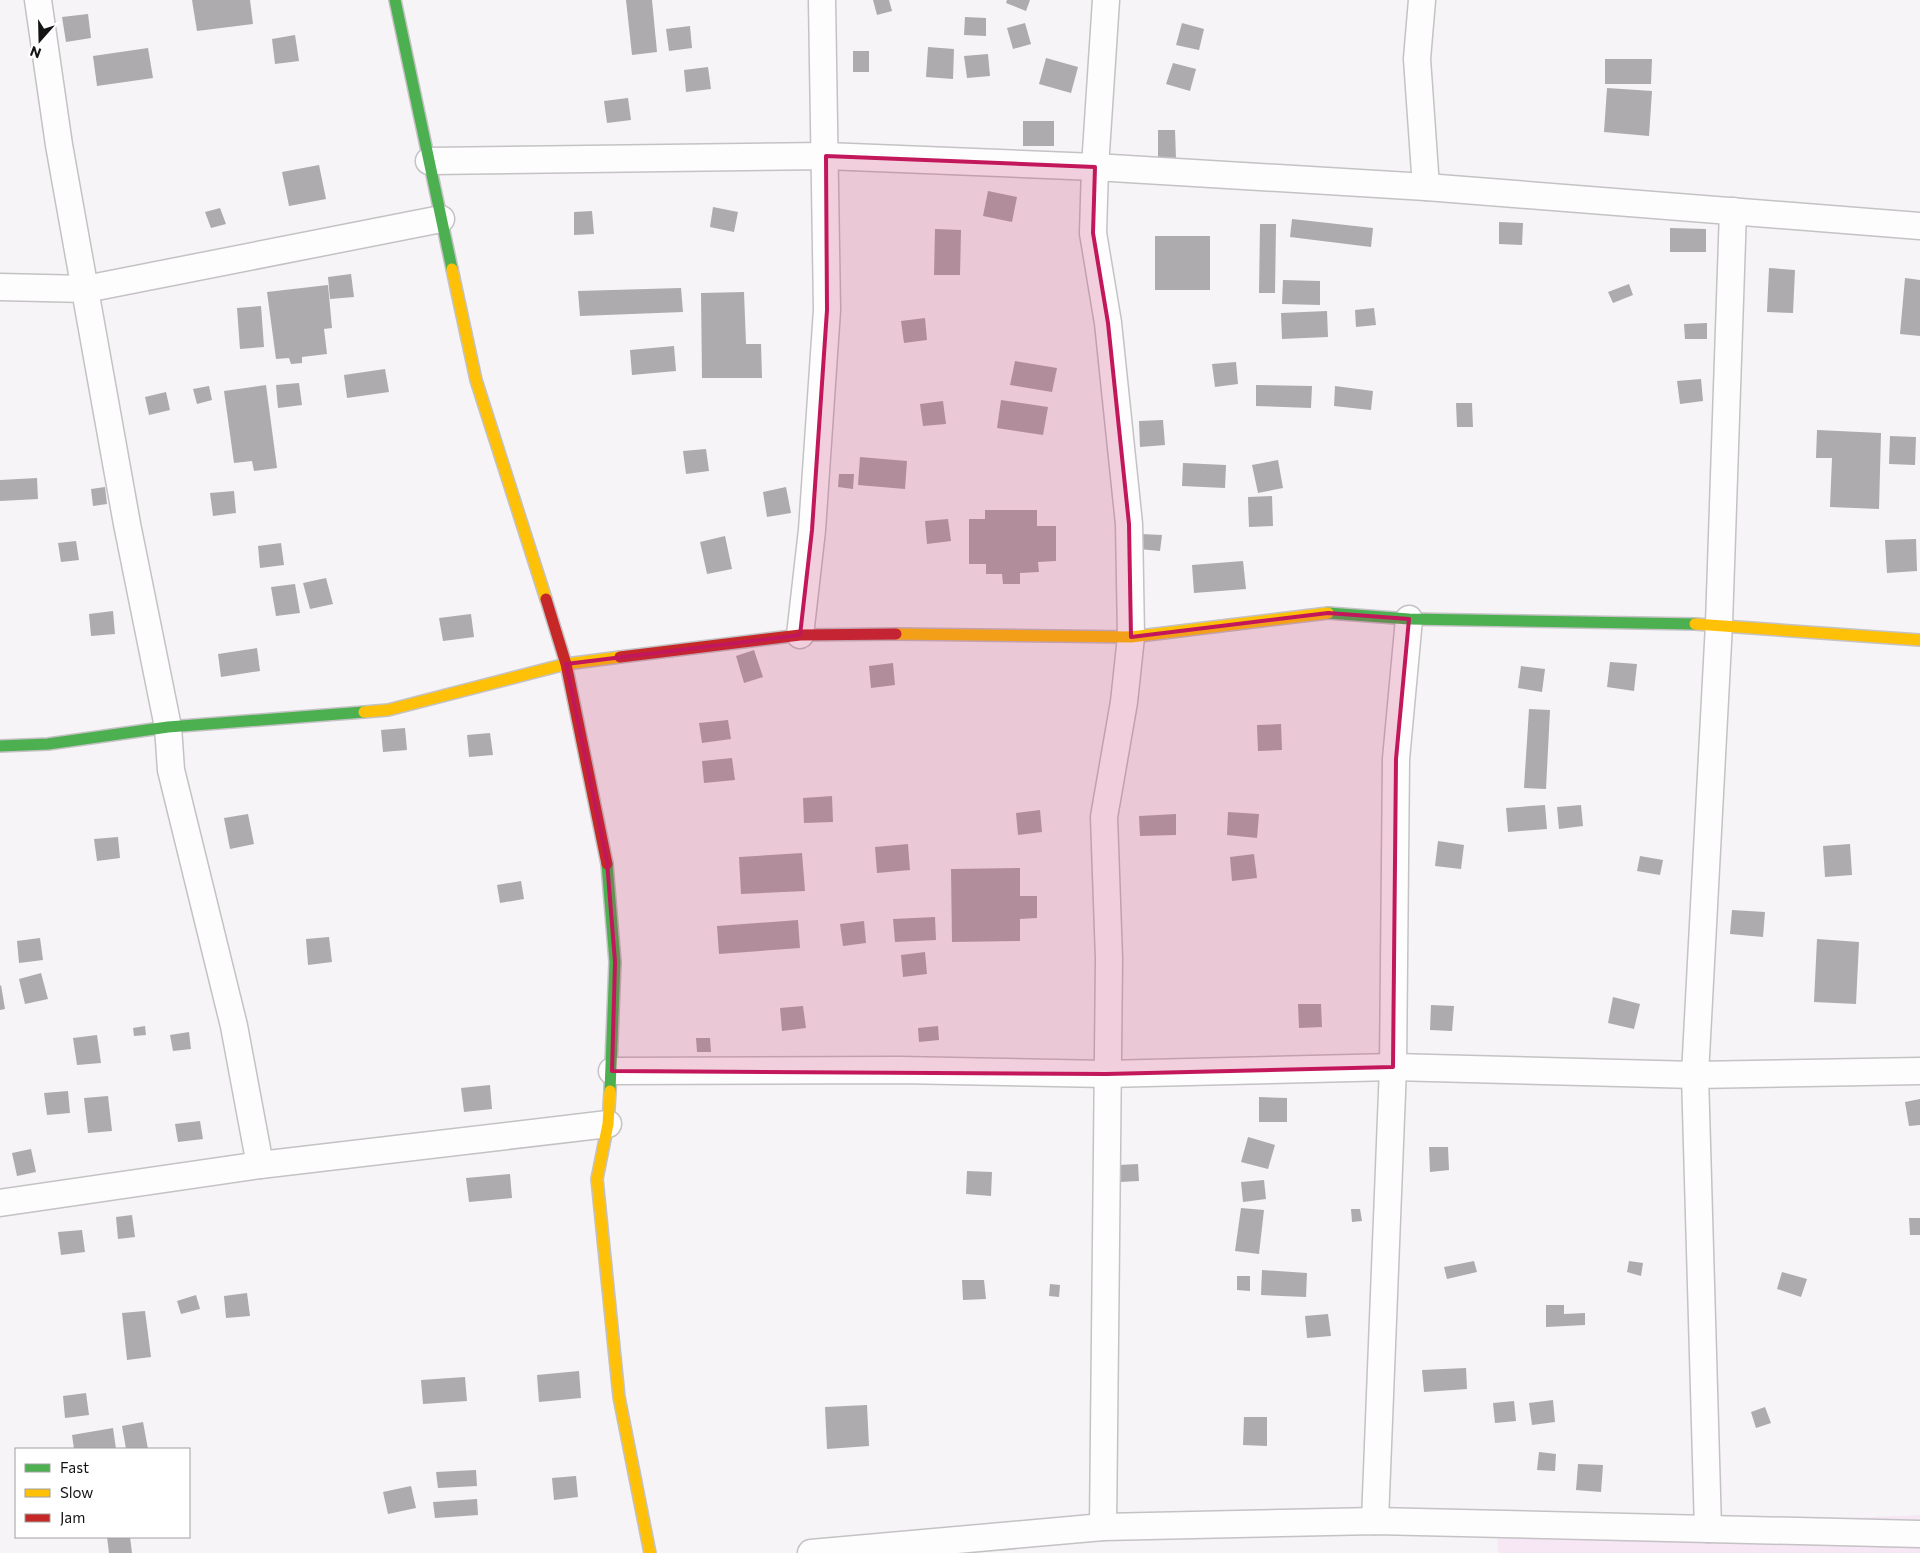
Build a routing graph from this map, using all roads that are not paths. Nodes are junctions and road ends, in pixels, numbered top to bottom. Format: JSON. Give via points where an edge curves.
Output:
{"nodes":[{"id":1,"x":38,"y":0,"type":"edge"},
{"id":2,"x":395,"y":0,"type":"edge"},
{"id":3,"x":822,"y":0,"type":"edge"},
{"id":4,"x":1106,"y":0,"type":"edge"},
{"id":5,"x":1422,"y":0,"type":"edge"},
{"id":6,"x":826,"y":156,"type":"junction"},
{"id":7,"x":429,"y":161,"type":"junction"},
{"id":8,"x":1095,"y":167,"type":"junction"},
{"id":9,"x":1426,"y":187,"type":"junction"},
{"id":10,"x":1733,"y":211,"type":"junction"},
{"id":11,"x":442,"y":219,"type":"junction"},
{"id":12,"x":1920,"y":226,"type":"edge"},
{"id":13,"x":0,"y":287,"type":"edge"},
{"id":14,"x":86,"y":289,"type":"junction"},
{"id":15,"x":1409,"y":619,"type":"junction"},
{"id":16,"x":1719,"y":624,"type":"junction"},
{"id":17,"x":800,"y":635,"type":"junction"},
{"id":18,"x":1131,"y":638,"type":"junction"},
{"id":19,"x":1920,"y":640,"type":"edge"},
{"id":20,"x":566,"y":664,"type":"junction"},
{"id":21,"x":168,"y":727,"type":"junction"},
{"id":22,"x":0,"y":746,"type":"edge"},
{"id":23,"x":1393,"y":1067,"type":"junction"},
{"id":24,"x":612,"y":1071,"type":"junction"},
{"id":25,"x":1920,"y":1071,"type":"edge"},
{"id":26,"x":1106,"y":1074,"type":"junction"},
{"id":27,"x":1695,"y":1075,"type":"junction"},
{"id":28,"x":608,"y":1124,"type":"junction"},
{"id":29,"x":260,"y":1165,"type":"junction"},
{"id":30,"x":0,"y":1203,"type":"edge"},
{"id":31,"x":1375,"y":1521,"type":"junction"},
{"id":32,"x":1103,"y":1528,"type":"junction"},
{"id":33,"x":1708,"y":1529,"type":"junction"},
{"id":34,"x":1920,"y":1534,"type":"edge"},
{"id":35,"x":650,"y":1553,"type":"edge"},
{"id":36,"x":811,"y":1553,"type":"edge"}],
"edges":[{"from":1,"to":14,"type":"street","via":[[58,145]]},
{"from":2,"to":7,"type":"street"},
{"from":3,"to":6,"type":"street"},
{"from":4,"to":8,"type":"street"},
{"from":5,"to":9,"type":"street","via":[[1417,59]]},
{"from":6,"to":7,"type":"street"},
{"from":6,"to":8,"type":"street"},
{"from":6,"to":17,"type":"street","via":[[826,320],[812,530]]},
{"from":7,"to":11,"type":"street"},
{"from":8,"to":9,"type":"street"},
{"from":8,"to":18,"type":"street","via":[[1093,234],[1108,323],[1129,524]]},
{"from":9,"to":10,"type":"street"},
{"from":10,"to":12,"type":"street"},
{"from":10,"to":16,"type":"street"},
{"from":11,"to":14,"type":"street"},
{"from":11,"to":20,"type":"street","via":[[476,380]]},
{"from":13,"to":14,"type":"street"},
{"from":14,"to":21,"type":"street","via":[[127,524]]},
{"from":15,"to":16,"type":"street"},
{"from":15,"to":18,"type":"street","via":[[1328,613]]},
{"from":15,"to":23,"type":"street","via":[[1396,759]]},
{"from":16,"to":19,"type":"street"},
{"from":16,"to":27,"type":"street"},
{"from":17,"to":18,"type":"street"},
{"from":17,"to":20,"type":"street"},
{"from":18,"to":26,"type":"street","via":[[1124,702],[1104,817],[1109,958]]},
{"from":20,"to":21,"type":"street","via":[[388,710]]},
{"from":20,"to":24,"type":"street","via":[[607,862],[615,962]]},
{"from":21,"to":22,"type":"street","via":[[48,744]]},
{"from":21,"to":29,"type":"street","via":[[171,770],[234,1026]]},
{"from":23,"to":26,"type":"street"},
{"from":23,"to":27,"type":"street"},
{"from":23,"to":31,"type":"street"},
{"from":24,"to":26,"type":"street","via":[[899,1070]]},
{"from":24,"to":28,"type":"street"},
{"from":25,"to":27,"type":"street"},
{"from":26,"to":32,"type":"street"},
{"from":27,"to":33,"type":"street"},
{"from":28,"to":29,"type":"street"},
{"from":28,"to":35,"type":"street","via":[[597,1179],[619,1396]]},
{"from":29,"to":30,"type":"street"},
{"from":31,"to":32,"type":"street"},
{"from":31,"to":33,"type":"street"},
{"from":32,"to":36,"type":"street"},
{"from":33,"to":34,"type":"street"}]}
